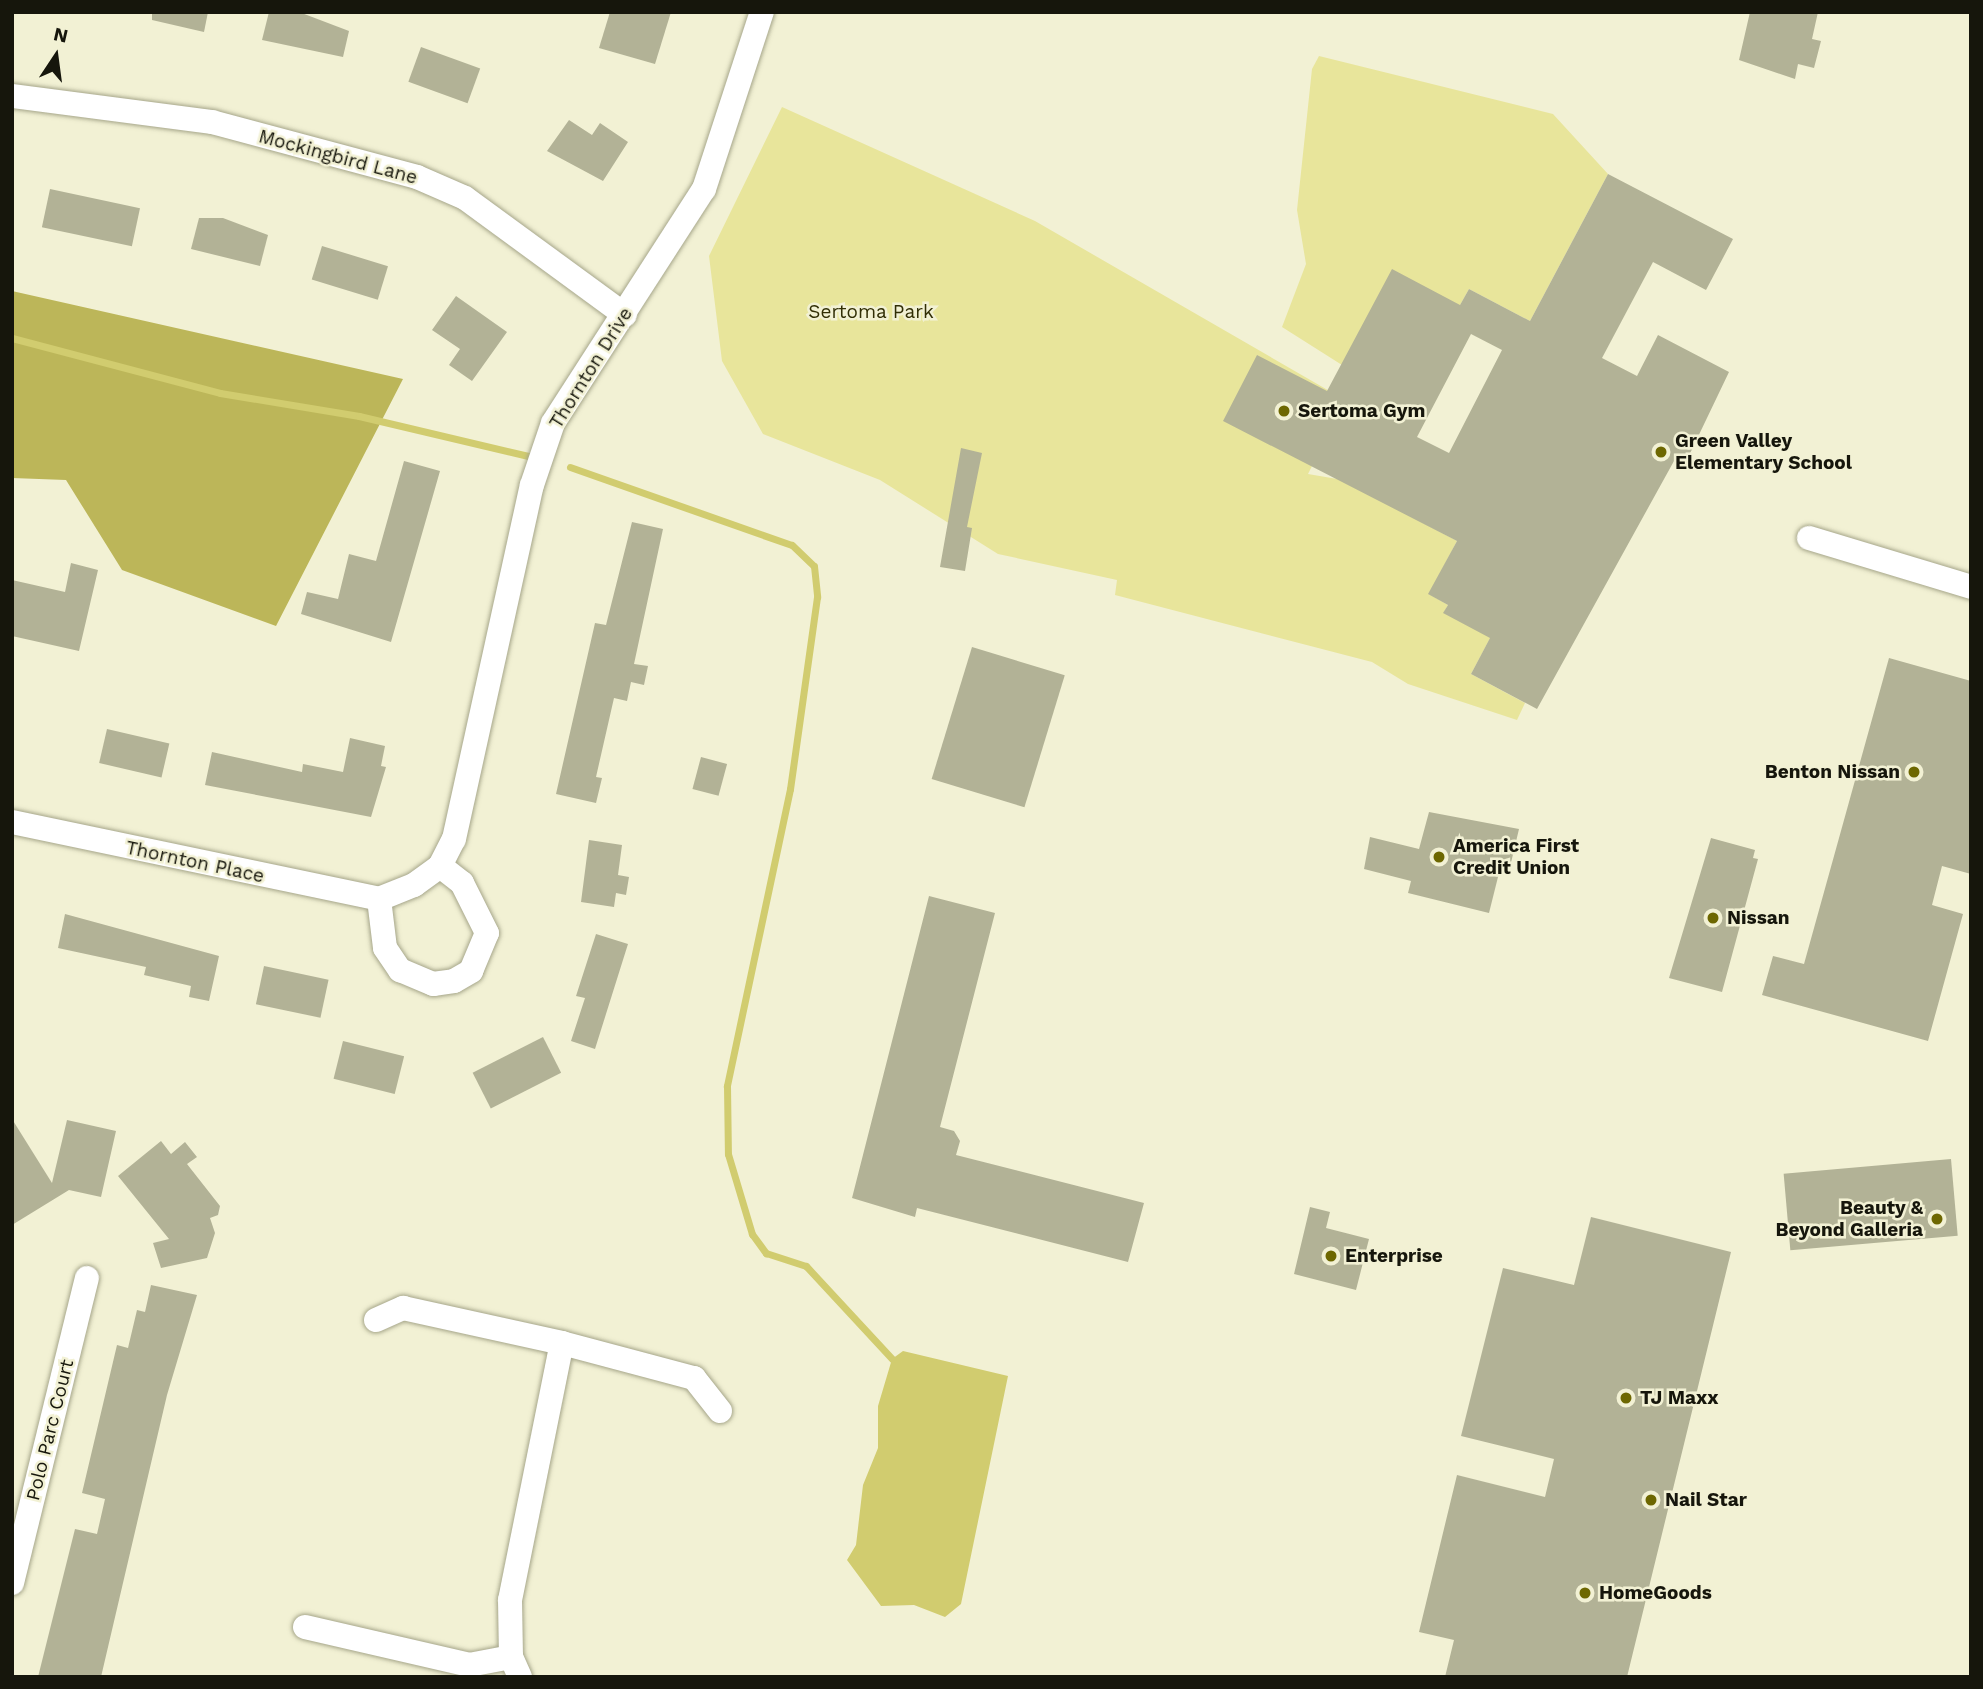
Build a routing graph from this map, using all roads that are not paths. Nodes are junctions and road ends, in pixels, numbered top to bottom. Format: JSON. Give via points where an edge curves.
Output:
{"nodes":[{"id":1,"x":762,"y":12,"type":"edge"},
{"id":2,"x":12,"y":96,"type":"edge"},
{"id":3,"x":625,"y":315,"type":"junction"},
{"id":4,"x":1809,"y":538,"type":"dead end"},
{"id":5,"x":1971,"y":587,"type":"edge"},
{"id":6,"x":12,"y":822,"type":"edge"},
{"id":7,"x":440,"y":866,"type":"junction"},
{"id":8,"x":379,"y":899,"type":"junction"},
{"id":9,"x":87,"y":1278,"type":"dead end"},
{"id":10,"x":376,"y":1320,"type":"dead end"},
{"id":11,"x":562,"y":1343,"type":"junction"},
{"id":12,"x":720,"y":1411,"type":"dead end"},
{"id":13,"x":12,"y":1583,"type":"edge"},
{"id":14,"x":304,"y":1627,"type":"dead end"},
{"id":15,"x":516,"y":1667,"type":"edge"}],
"edges":[{"from":1,"to":3,"type":"street","name":"Thornton Drive","via":[[705,189]]},
{"from":2,"to":3,"type":"street","name":"Mockingbird Lane","via":[[212,122],[417,177],[466,198]]},
{"from":3,"to":7,"type":"street","name":"Thornton Drive","via":[[553,423],[532,485],[454,839]]},
{"from":4,"to":5,"type":"street"},
{"from":6,"to":8,"type":"street","name":"Thornton Place"},
{"from":7,"to":8,"type":"street","name":"Thornton Drive","via":[[414,885]]},
{"from":7,"to":8,"type":"street","via":[[462,883],[487,933],[471,971],[454,981],[433,984],[400,970],[385,948]]},
{"from":9,"to":13,"type":"street","name":"Polo Parc Court"},
{"from":10,"to":11,"type":"street","via":[[403,1308]]},
{"from":11,"to":12,"type":"street","via":[[694,1378]]},
{"from":11,"to":15,"type":"street","via":[[510,1600]]},
{"from":14,"to":15,"type":"street","via":[[469,1665]]}]}
